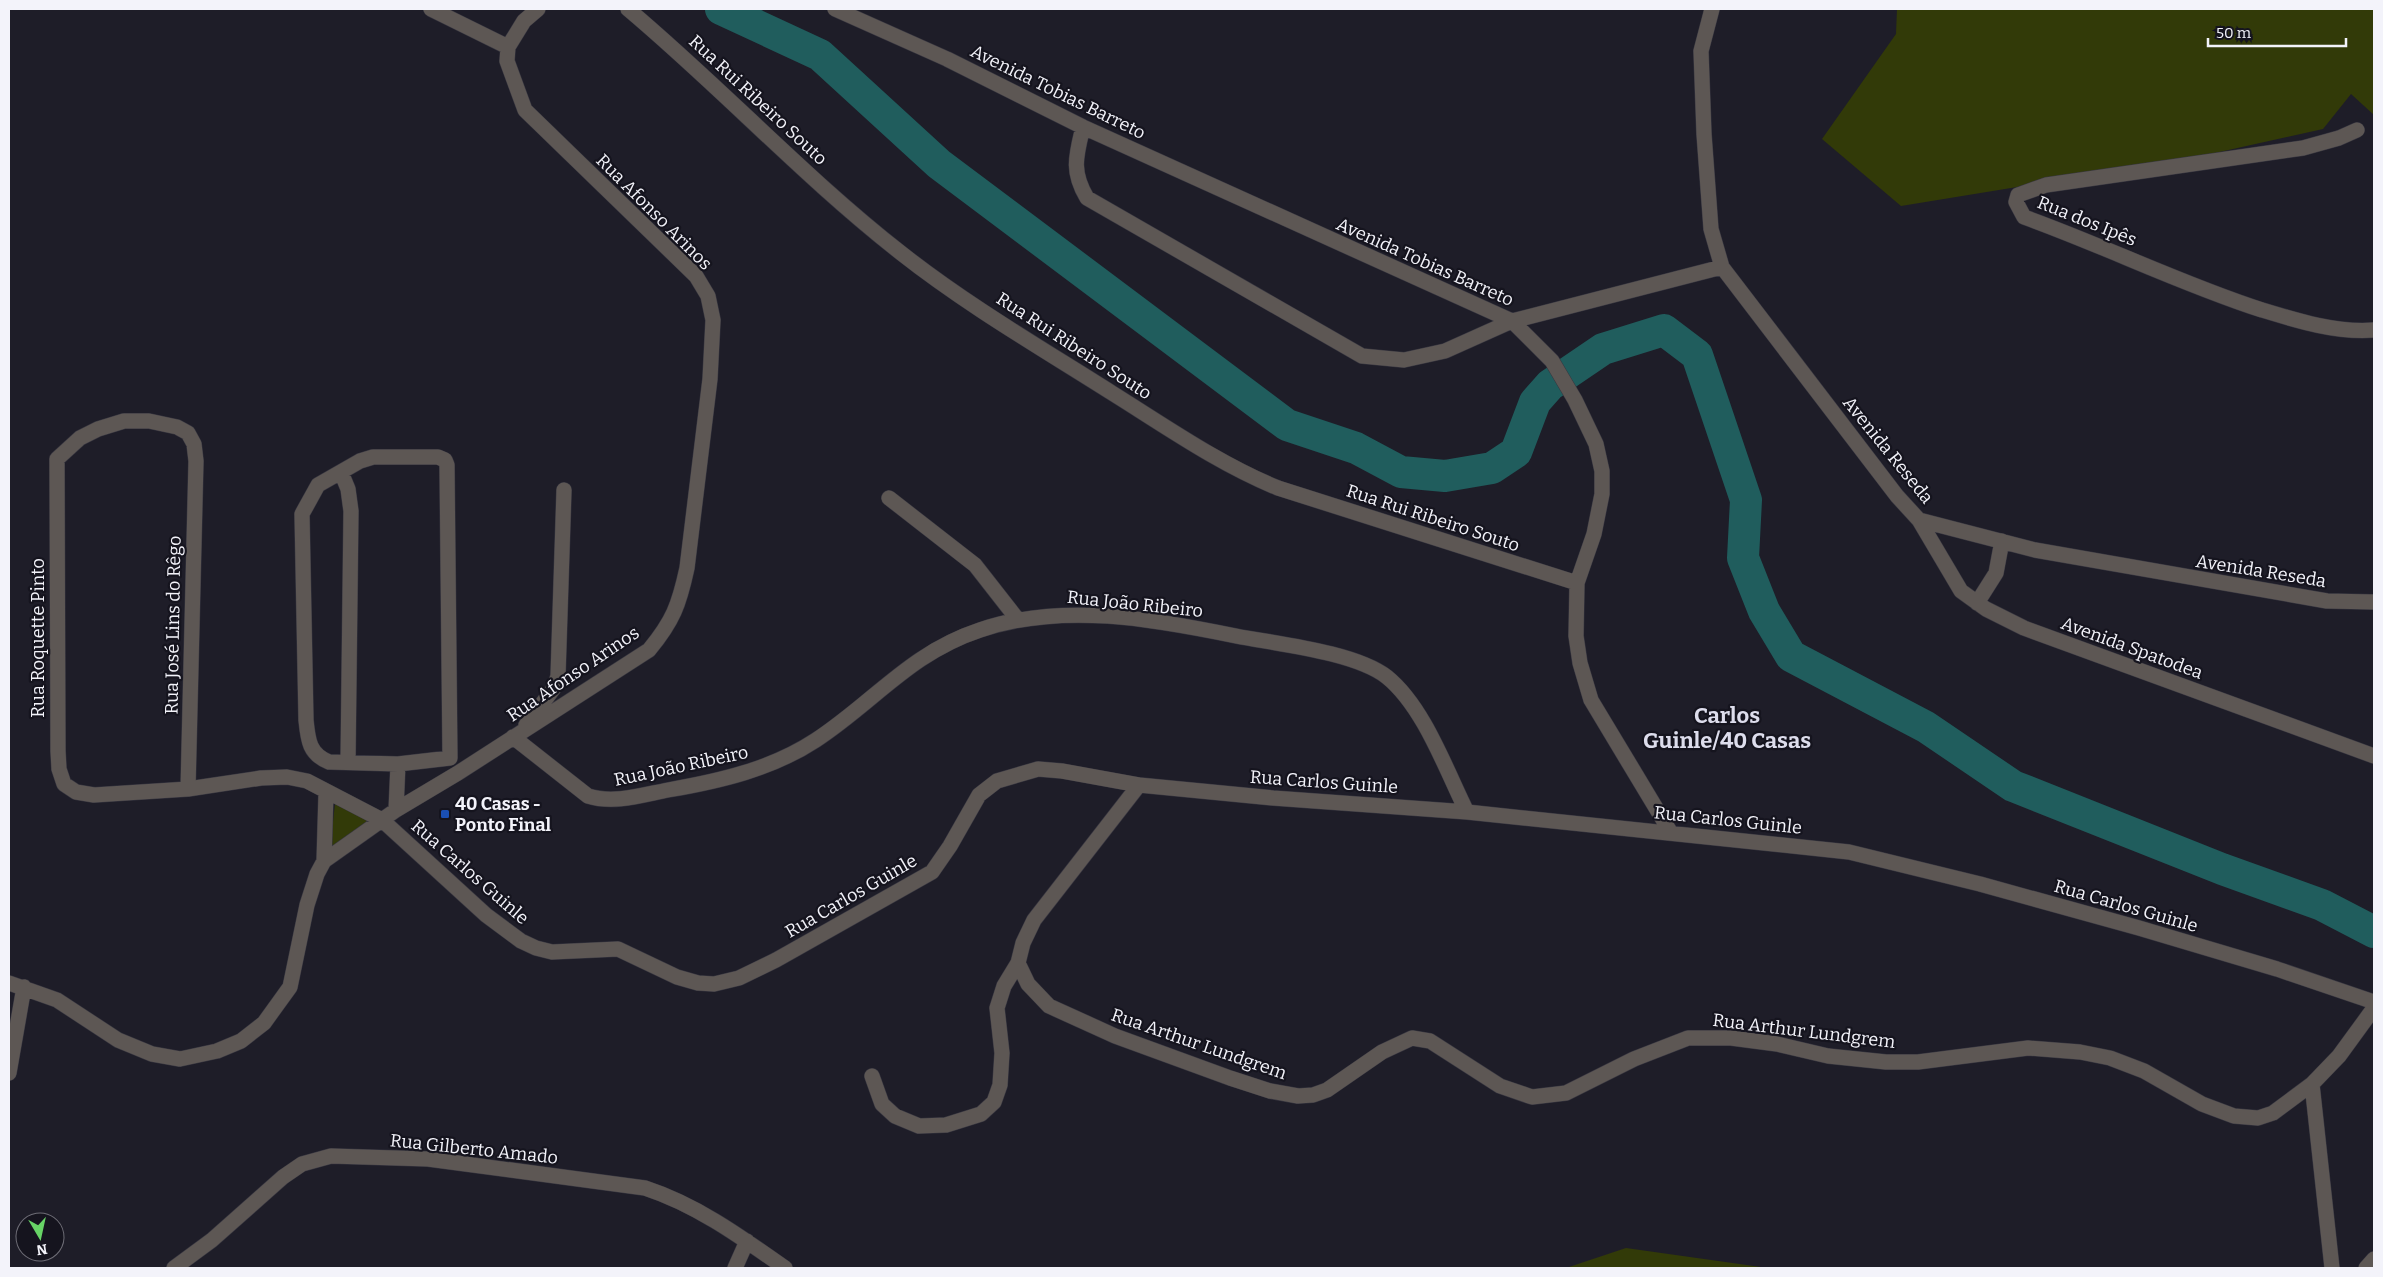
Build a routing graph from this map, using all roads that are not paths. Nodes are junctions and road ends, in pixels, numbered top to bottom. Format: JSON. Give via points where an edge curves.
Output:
{"nodes":[{"id":1,"x":431,"y":9,"type":"edge"},
{"id":2,"x":538,"y":9,"type":"edge"},
{"id":3,"x":628,"y":9,"type":"edge"},
{"id":4,"x":835,"y":9,"type":"edge"},
{"id":5,"x":1712,"y":9,"type":"edge"},
{"id":6,"x":508,"y":47,"type":"junction"},
{"id":7,"x":1083,"y":127,"type":"junction"},
{"id":8,"x":2357,"y":130,"type":"dead end"},
{"id":9,"x":1722,"y":267,"type":"junction"},
{"id":10,"x":1512,"y":321,"type":"junction"},
{"id":11,"x":2374,"y":330,"type":"edge"},
{"id":12,"x":58,"y":459,"type":"joint"},
{"id":13,"x":341,"y":472,"type":"junction"},
{"id":14,"x":564,"y":490,"type":"dead end"},
{"id":15,"x":889,"y":498,"type":"dead end"},
{"id":16,"x":1919,"y":520,"type":"junction"},
{"id":17,"x":2002,"y":541,"type":"junction"},
{"id":18,"x":1577,"y":583,"type":"junction"},
{"id":19,"x":2374,"y":602,"type":"edge"},
{"id":20,"x":1978,"y":603,"type":"junction"},
{"id":21,"x":1018,"y":620,"type":"junction"},
{"id":22,"x":517,"y":735,"type":"junction"},
{"id":23,"x":2374,"y":756,"type":"edge"},
{"id":24,"x":348,"y":762,"type":"junction"},
{"id":25,"x":398,"y":764,"type":"junction"},
{"id":26,"x":1139,"y":785,"type":"junction"},
{"id":27,"x":188,"y":789,"type":"junction"},
{"id":28,"x":326,"y":793,"type":"junction"},
{"id":29,"x":94,"y":795,"type":"joint"},
{"id":30,"x":396,"y":810,"type":"junction"},
{"id":31,"x":1467,"y":812,"type":"junction"},
{"id":32,"x":382,"y":820,"type":"junction"},
{"id":33,"x":1671,"y":833,"type":"junction"},
{"id":34,"x":324,"y":861,"type":"junction"},
{"id":35,"x":1018,"y":964,"type":"junction"},
{"id":36,"x":9,"y":983,"type":"edge"},
{"id":37,"x":24,"y":987,"type":"junction"},
{"id":38,"x":2374,"y":1002,"type":"edge"},
{"id":39,"x":2374,"y":1008,"type":"edge"},
{"id":40,"x":9,"y":1073,"type":"edge"},
{"id":41,"x":872,"y":1076,"type":"dead end"},
{"id":42,"x":2312,"y":1084,"type":"junction"},
{"id":43,"x":746,"y":1241,"type":"junction"},
{"id":44,"x":2374,"y":1259,"type":"edge"},
{"id":45,"x":174,"y":1268,"type":"edge"},
{"id":46,"x":735,"y":1268,"type":"edge"},
{"id":47,"x":785,"y":1268,"type":"edge"},
{"id":48,"x":2332,"y":1268,"type":"edge"},
{"id":49,"x":2366,"y":1268,"type":"edge"}],
"edges":[{"from":1,"to":6,"type":"street"},
{"from":2,"to":6,"type":"street","via":[[524,21]]},
{"from":3,"to":18,"type":"street","name":"Rua Rui Ribeiro Souto","via":[[774,144],[902,254],[1013,330],[1177,434],[1239,470],[1278,488]]},
{"from":4,"to":7,"type":"street","name":"Avenida Tobias Barreto","via":[[947,59]]},
{"from":5,"to":9,"type":"street","name":"Avenida Reseda","via":[[1701,52],[1704,134],[1711,229]]},
{"from":6,"to":22,"type":"street","name":"Rua Afonso Arinos","via":[[507,61],[525,110],[696,276],[708,296],[713,320],[710,379],[687,568],[681,596],[667,628],[649,650]]},
{"from":7,"to":10,"type":"street","name":"Avenida Tobias Barreto"},
{"from":7,"to":10,"type":"street","via":[[1076,155],[1076,174],[1088,198],[1362,356],[1404,360],[1428,355],[1445,351]]},
{"from":8,"to":11,"type":"street","name":"Rua dos Ipês","via":[[2294,150],[2046,185],[2018,195],[2016,202],[2024,217],[2229,299],[2301,322]]},
{"from":9,"to":10,"type":"street"},
{"from":9,"to":16,"type":"street","name":"Avenida Reseda"},
{"from":10,"to":18,"type":"street","name":"Avenida Tobias Barreto","via":[[1552,361],[1596,444],[1602,479],[1599,515]]},
{"from":12,"to":27,"type":"street","name":"Rua José Lins do Rêgo","via":[[80,438],[124,421],[150,421],[177,427],[188,433],[194,444]]},
{"from":12,"to":29,"type":"street","name":"Rua Roquette Pinto","via":[[59,769],[64,784],[76,792]]},
{"from":13,"to":24,"type":"street","via":[[351,510]]},
{"from":13,"to":24,"type":"street","via":[[318,485],[302,514],[306,720],[308,741],[318,758],[329,762]]},
{"from":13,"to":25,"type":"street","via":[[373,457],[438,456],[447,465],[450,758]]},
{"from":14,"to":22,"type":"street","via":[[558,676],[554,688]]},
{"from":15,"to":21,"type":"street","via":[[975,565]]},
{"from":16,"to":17,"type":"street","name":"Avenida Reseda"},
{"from":16,"to":20,"type":"street","name":"Avenida Spatodea","via":[[1962,591]]},
{"from":17,"to":19,"type":"street","name":"Avenida Reseda","via":[[2035,550],[2308,598]]},
{"from":17,"to":20,"type":"street","via":[[1996,573]]},
{"from":18,"to":33,"type":"street","name":"Avenida Tobias Barreto","via":[[1576,636],[1591,700]]},
{"from":20,"to":23,"type":"street","name":"Avenida Spatodea","via":[[2024,628]]},
{"from":21,"to":22,"type":"street","name":"Rua João Ribeiro","via":[[981,629],[913,662],[818,739],[791,755],[767,766],[702,784],[629,798],[600,800],[588,796]]},
{"from":21,"to":31,"type":"street","name":"Rua João Ribeiro","via":[[1054,615],[1103,616],[1188,626],[1342,657],[1371,668],[1387,677],[1412,704]]},
{"from":22,"to":30,"type":"street","name":"Rua Afonso Arinos"},
{"from":24,"to":25,"type":"street"},
{"from":25,"to":30,"type":"street"},
{"from":26,"to":31,"type":"street","name":"Rua Carlos Guinle"},
{"from":26,"to":32,"type":"street","name":"Rua Carlos Guinle","via":[[1038,769],[997,781],[979,795],[932,872],[776,960],[739,978],[714,984],[677,977],[618,950],[552,952],[521,941],[486,915]]},
{"from":26,"to":35,"type":"street","via":[[1034,920]]},
{"from":27,"to":28,"type":"street","name":"Rua Carlos Guinle","via":[[287,776],[307,781]]},
{"from":27,"to":29,"type":"street","name":"Rua Carlos Guinle"},
{"from":28,"to":32,"type":"street","name":"Rua Carlos Guinle"},
{"from":28,"to":34,"type":"street"},
{"from":30,"to":32,"type":"street","name":"Rua Afonso Arinos"},
{"from":31,"to":33,"type":"street","name":"Rua Carlos Guinle"},
{"from":32,"to":34,"type":"street","name":"Rua Afonso Arinos"},
{"from":33,"to":38,"type":"street","name":"Rua Carlos Guinle","via":[[1849,852],[2139,928]]},
{"from":34,"to":37,"type":"street","via":[[307,905],[290,987],[264,1023],[240,1041],[216,1051],[180,1059],[152,1054],[118,1040],[57,1000]]},
{"from":35,"to":41,"type":"street","via":[[1004,986],[996,1008],[1002,1053],[1000,1086],[994,1102],[981,1114],[946,1124],[919,1126],[895,1116],[882,1104]]},
{"from":35,"to":42,"type":"street","name":"Rua Arthur Lundgrem","via":[[1028,984],[1049,1006],[1115,1036],[1230,1078],[1270,1092],[1298,1096],[1327,1090],[1382,1052],[1412,1038],[1430,1040],[1500,1086],[1532,1097],[1566,1093],[1634,1059],[1688,1038],[1731,1038],[1828,1056],[1886,1062],[1918,1062],[2028,1048],[2080,1052],[2110,1058],[2144,1071],[2202,1104],[2234,1116],[2258,1118],[2273,1113]]},
{"from":36,"to":37,"type":"street"},
{"from":37,"to":40,"type":"street"},
{"from":39,"to":42,"type":"street","name":"Rua Arthur Lundgrem","via":[[2339,1056]]},
{"from":42,"to":48,"type":"street"},
{"from":43,"to":45,"type":"street","name":"Rua Gilberto Amado","via":[[670,1196],[645,1188],[428,1159],[331,1156],[302,1164],[283,1177],[212,1240]]},
{"from":43,"to":46,"type":"street"},
{"from":43,"to":47,"type":"street","name":"Rua Gilberto Amado"},
{"from":44,"to":49,"type":"street"}]}
